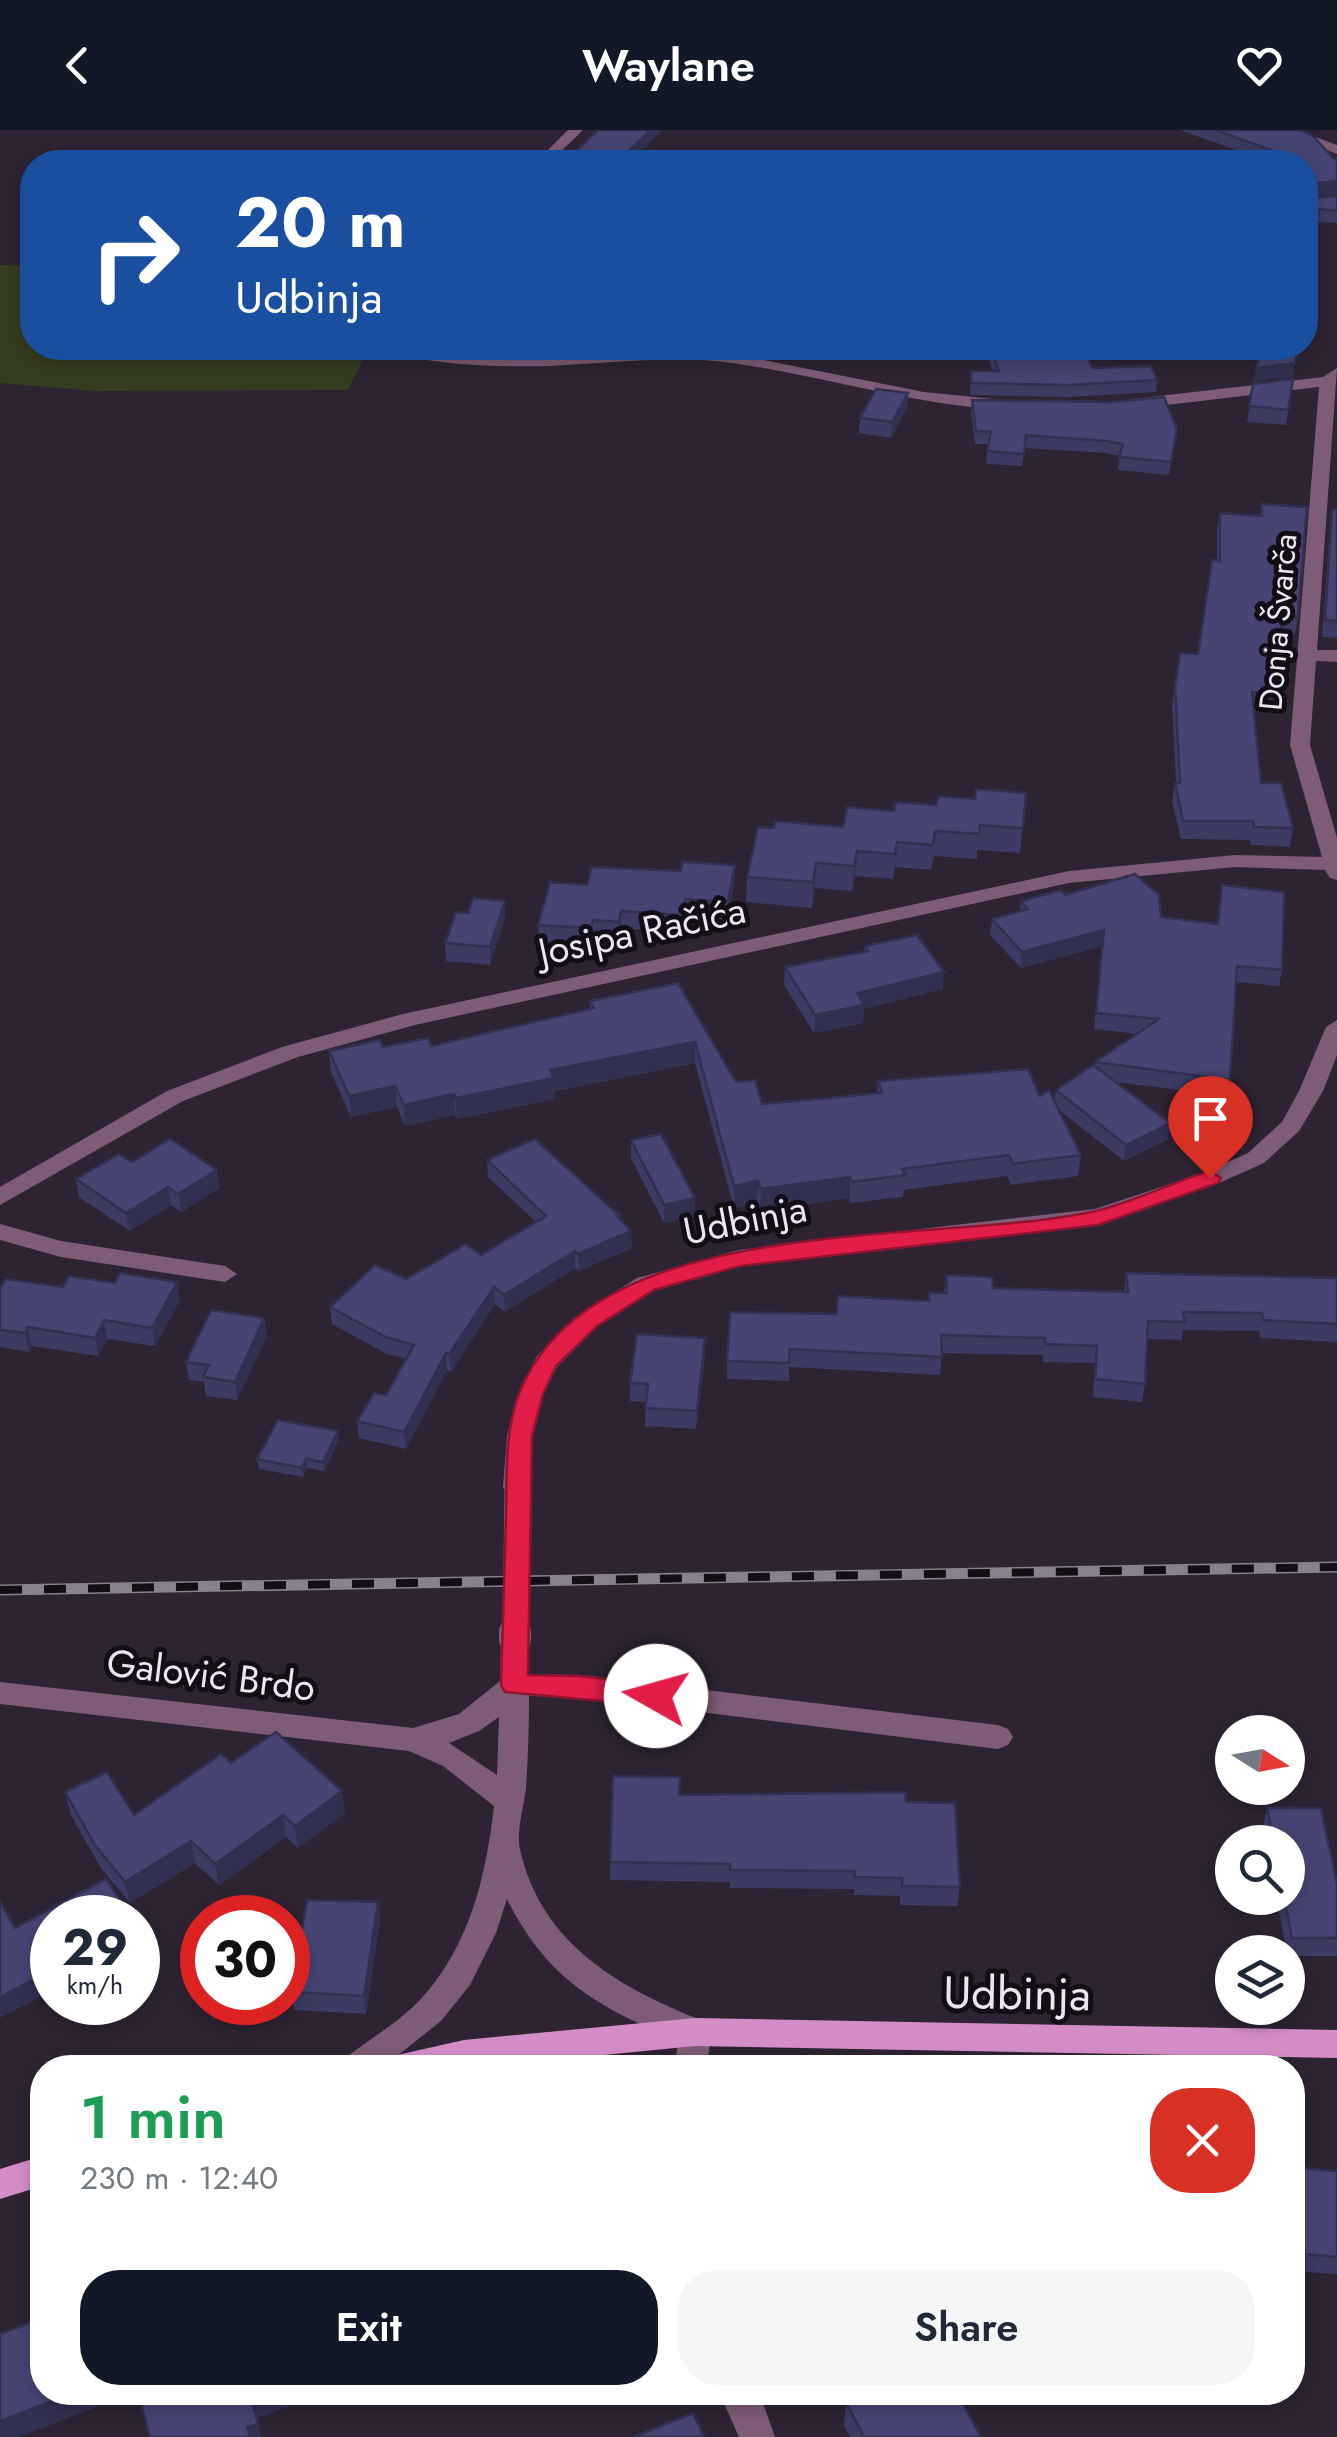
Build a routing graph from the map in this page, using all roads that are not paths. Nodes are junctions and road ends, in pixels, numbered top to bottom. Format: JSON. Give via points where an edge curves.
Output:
{"nodes":[{"id":1,"x":576,"y":130,"type":"edge"},
{"id":2,"x":1284,"y":130,"type":"edge"},
{"id":3,"x":556,"y":150,"type":"edge"},
{"id":4,"x":1337,"y":150,"type":"edge"},
{"id":5,"x":472,"y":360,"type":"edge"},
{"id":6,"x":588,"y":360,"type":"edge"},
{"id":7,"x":750,"y":360,"type":"edge"},
{"id":8,"x":1333,"y":377,"type":"edge"},
{"id":9,"x":1020,"y":405,"type":"edge"},
{"id":10,"x":1112,"y":406,"type":"edge"},
{"id":11,"x":1310,"y":654,"type":"junction"},
{"id":12,"x":1337,"y":656,"type":"edge"},
{"id":13,"x":1335,"y":869,"type":"edge"},
{"id":14,"x":1337,"y":1027,"type":"edge"},
{"id":15,"x":0,"y":1197,"type":"edge"},
{"id":16,"x":0,"y":1232,"type":"edge"},
{"id":17,"x":226,"y":1274,"type":"dead end"},
{"id":18,"x":514,"y":1685,"type":"junction"},
{"id":19,"x":0,"y":1693,"type":"edge"},
{"id":20,"x":998,"y":1737,"type":"dead end"},
{"id":21,"x":413,"y":1740,"type":"junction"},
{"id":22,"x":508,"y":1799,"type":"junction"},
{"id":23,"x":506,"y":1848,"type":"junction"},
{"id":24,"x":696,"y":2032,"type":"junction"},
{"id":25,"x":1337,"y":2044,"type":"edge"},
{"id":26,"x":374,"y":2055,"type":"edge"},
{"id":27,"x":459,"y":2055,"type":"edge"},
{"id":28,"x":693,"y":2055,"type":"edge"},
{"id":29,"x":30,"y":2175,"type":"edge"},
{"id":30,"x":0,"y":2184,"type":"edge"},
{"id":31,"x":746,"y":2405,"type":"edge"},
{"id":32,"x":757,"y":2437,"type":"edge"}],
"edges":[{"from":1,"to":3,"type":"street"},
{"from":2,"to":4,"type":"street"},
{"from":5,"to":6,"type":"street"},
{"from":7,"to":9,"type":"street","via":[[940,401]]},
{"from":8,"to":10,"type":"street"},
{"from":8,"to":11,"type":"street","name":"Donja Švarča"},
{"from":11,"to":12,"type":"street"},
{"from":11,"to":13,"type":"street","name":"Donja Švarča","via":[[1300,744]]},
{"from":13,"to":15,"type":"street","name":"Josipa Račića","via":[[1235,861],[1069,878],[412,1019],[290,1052],[176,1096]]},
{"from":14,"to":18,"type":"street","name":"Udbinja","bridge":true,"via":[[1290,1126],[1256,1158],[1098,1218],[739,1258],[646,1284],[589,1320],[546,1362],[520,1436]]},
{"from":16,"to":17,"type":"street","via":[[61,1250]]},
{"from":18,"to":20,"type":"street","via":[[580,1686]]},
{"from":18,"to":21,"type":"street","name":"Galović Brdo","via":[[479,1720],[452,1734]]},
{"from":18,"to":22,"type":"street","name":"Udbinja"},
{"from":19,"to":21,"type":"street","name":"Galović Brdo"},
{"from":21,"to":22,"type":"street","name":"Galović Brdo","via":[[453,1758]]},
{"from":22,"to":23,"type":"street","name":"Udbinja"},
{"from":23,"to":24,"type":"street","name":"Udbinja","via":[[516,1892],[564,1960],[601,1991]]},
{"from":23,"to":26,"type":"street","name":"Udbinja","via":[[467,1962],[431,2010]]},
{"from":24,"to":25,"type":"main road","name":"Udbinja"},
{"from":24,"to":27,"type":"main road","name":"Udbinja"},
{"from":24,"to":28,"type":"street"},
{"from":29,"to":30,"type":"main road"},
{"from":31,"to":32,"type":"street"}]}
